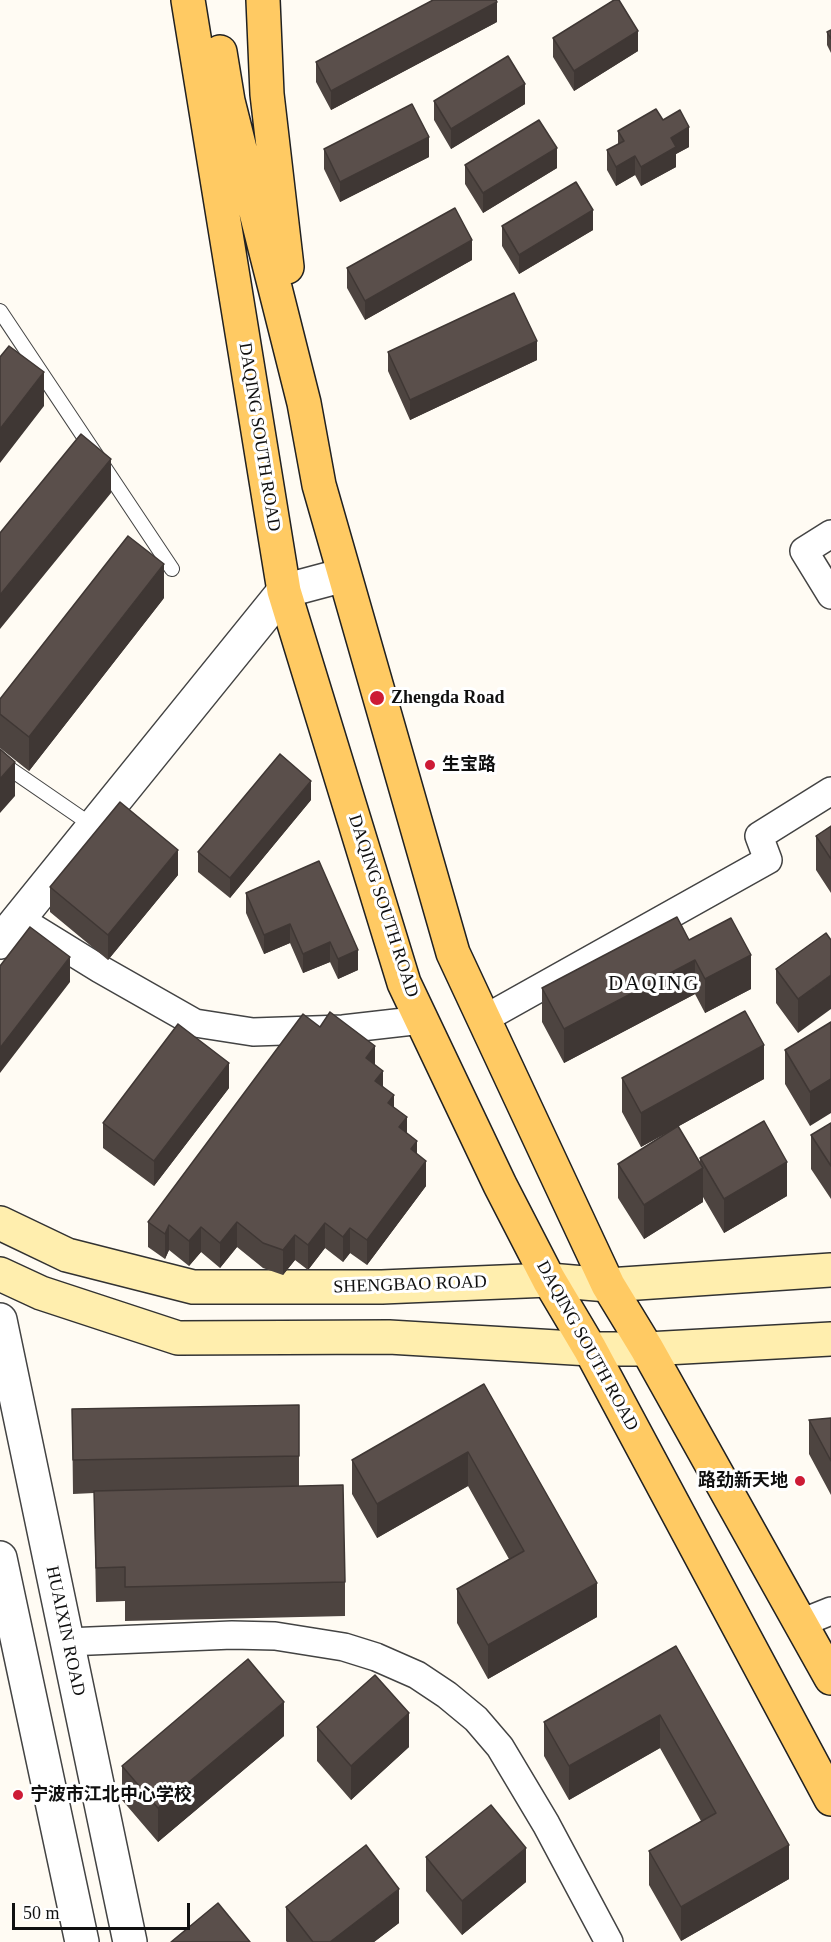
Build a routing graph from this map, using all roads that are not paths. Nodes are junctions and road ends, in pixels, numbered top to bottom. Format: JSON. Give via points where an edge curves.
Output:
{"nodes":[{"id":1,"x":188,"y":0,"type":"edge"},
{"id":2,"x":211,"y":0,"type":"edge"},
{"id":3,"x":263,"y":0,"type":"edge"},
{"id":4,"x":0,"y":311,"type":"edge"},
{"id":5,"x":303,"y":403,"type":"junction"},
{"id":6,"x":831,"y":534,"type":"edge"},
{"id":7,"x":172,"y":569,"type":"dead end"},
{"id":8,"x":344,"y":575,"type":"junction"},
{"id":9,"x":284,"y":591,"type":"junction"},
{"id":10,"x":831,"y":595,"type":"edge"},
{"id":11,"x":0,"y":762,"type":"edge"},
{"id":12,"x":831,"y":791,"type":"edge"},
{"id":13,"x":93,"y":826,"type":"junction"},
{"id":14,"x":10,"y":931,"type":"edge"},
{"id":15,"x":484,"y":1019,"type":"junction"},
{"id":16,"x":422,"y":1020,"type":"junction"},
{"id":17,"x":0,"y":1223,"type":"edge"},
{"id":18,"x":831,"y":1270,"type":"edge"},
{"id":19,"x":0,"y":1274,"type":"edge"},
{"id":20,"x":549,"y":1280,"type":"junction"},
{"id":21,"x":608,"y":1285,"type":"junction"},
{"id":22,"x":0,"y":1320,"type":"edge"},
{"id":23,"x":831,"y":1339,"type":"edge"},
{"id":24,"x":590,"y":1349,"type":"junction"},
{"id":25,"x":647,"y":1350,"type":"junction"},
{"id":26,"x":0,"y":1558,"type":"edge"},
{"id":27,"x":831,"y":1611,"type":"edge"},
{"id":28,"x":801,"y":1623,"type":"junction"},
{"id":29,"x":67,"y":1642,"type":"junction"},
{"id":30,"x":831,"y":1678,"type":"edge"},
{"id":31,"x":831,"y":1799,"type":"edge"},
{"id":32,"x":82,"y":1942,"type":"edge"},
{"id":33,"x":130,"y":1942,"type":"edge"},
{"id":34,"x":609,"y":1942,"type":"edge"}],
"edges":[{"from":1,"to":9,"type":"main road","name":"DAQING SOUTH ROAD"},
{"from":2,"to":5,"type":"main road","via":[[228,101]]},
{"from":3,"to":5,"type":"main road","via":[[267,94]]},
{"from":4,"to":7,"type":"lane","via":[[22,353],[139,530]]},
{"from":5,"to":8,"type":"main road","via":[[319,484]]},
{"from":6,"to":10,"type":"street","via":[[804,551]]},
{"from":8,"to":9,"type":"street"},
{"from":8,"to":15,"type":"main road","via":[[453,952]]},
{"from":9,"to":13,"type":"street"},
{"from":9,"to":16,"type":"main road","name":"DAQING SOUTH ROAD","via":[[404,983]]},
{"from":11,"to":13,"type":"lane"},
{"from":12,"to":15,"type":"street","via":[[759,836],[768,860]]},
{"from":13,"to":14,"type":"street"},
{"from":14,"to":16,"type":"street","via":[[100,969],[195,1023],[253,1032],[344,1029]]},
{"from":15,"to":21,"type":"main road"},
{"from":16,"to":20,"type":"main road","name":"DAQING SOUTH ROAD"},
{"from":17,"to":20,"type":"main road","name":"SHENGBAO ROAD","via":[[67,1255],[193,1287],[382,1287]]},
{"from":18,"to":21,"type":"main road","name":"SHENGBAO ROAD"},
{"from":19,"to":24,"type":"main road","via":[[41,1293],[178,1338],[389,1337]]},
{"from":20,"to":21,"type":"main road","name":"SHENGBAO ROAD"},
{"from":20,"to":24,"type":"main road","name":"DAQING SOUTH ROAD"},
{"from":21,"to":25,"type":"main road"},
{"from":22,"to":29,"type":"street","name":"HUAIXIN ROAD"},
{"from":23,"to":25,"type":"main road"},
{"from":24,"to":25,"type":"main road"},
{"from":24,"to":31,"type":"main road","name":"DAQING SOUTH ROAD"},
{"from":25,"to":28,"type":"main road"},
{"from":26,"to":32,"type":"street","via":[[15,1650]]},
{"from":27,"to":28,"type":"street"},
{"from":28,"to":30,"type":"main road"},
{"from":29,"to":33,"type":"street","name":"HUAIXIN ROAD"},
{"from":29,"to":34,"type":"street","via":[[275,1636],[345,1647],[417,1675],[476,1719],[500,1747]]}]}
